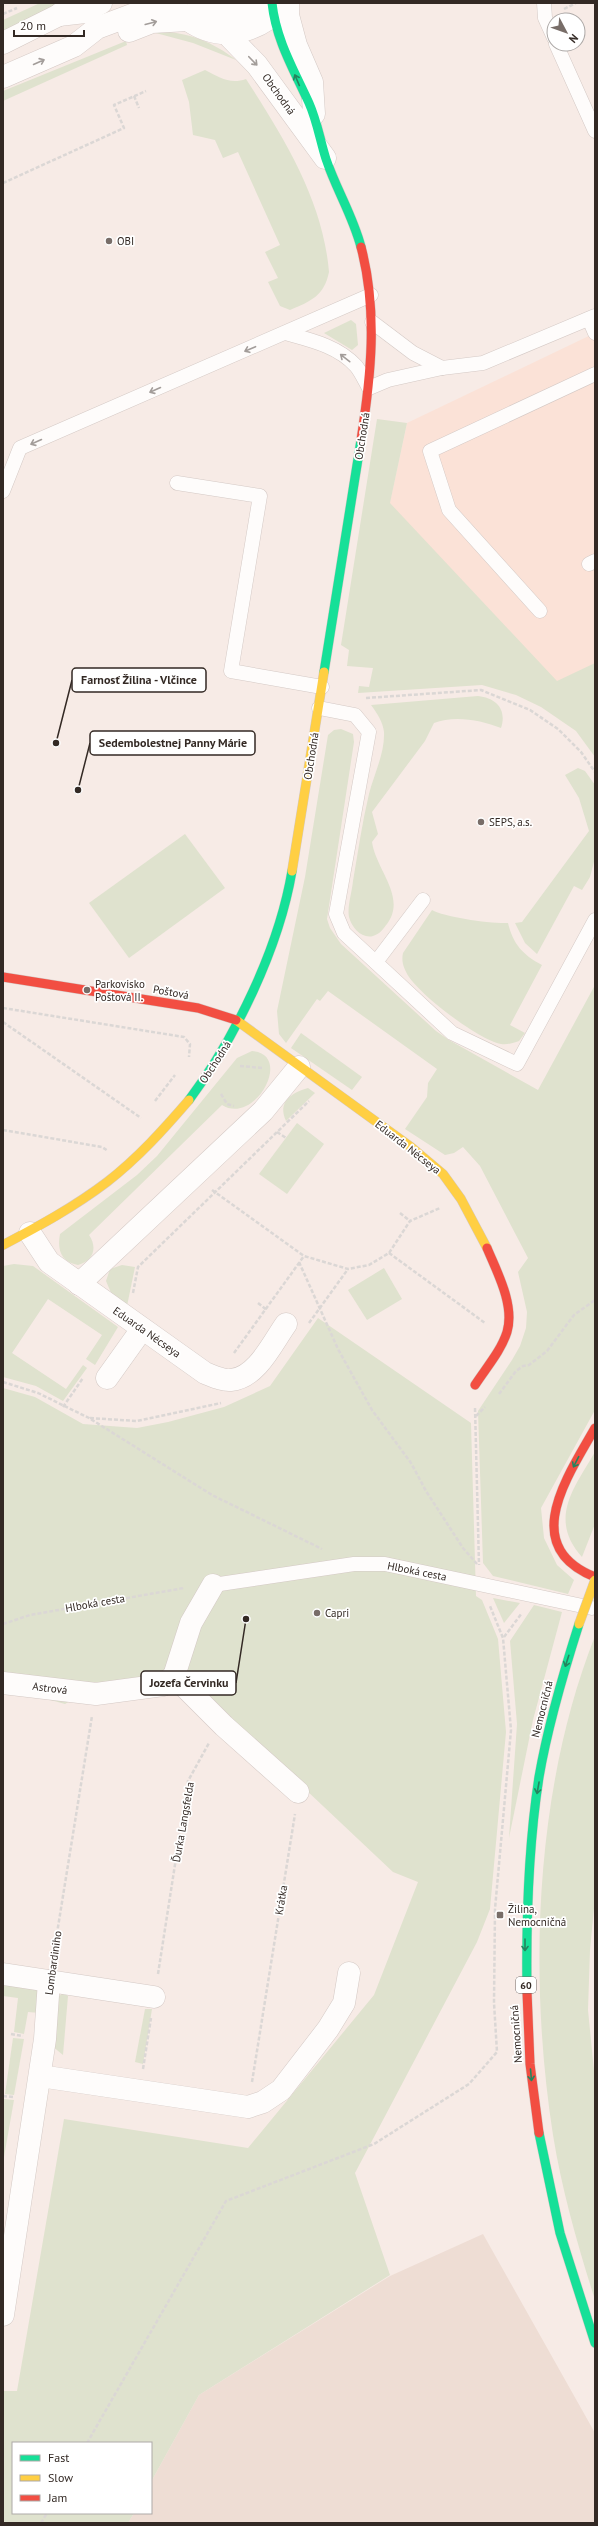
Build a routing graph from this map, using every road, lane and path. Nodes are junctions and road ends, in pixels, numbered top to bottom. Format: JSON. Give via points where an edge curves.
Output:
{"nodes":[{"id":1,"x":101,"y":3,"type":"edge"},
{"id":2,"x":164,"y":3,"type":"edge"},
{"id":3,"x":170,"y":3,"type":"edge"},
{"id":4,"x":544,"y":3,"type":"edge"},
{"id":5,"x":276,"y":6,"type":"edge"},
{"id":6,"x":66,"y":9,"type":"edge"},
{"id":7,"x":193,"y":12,"type":"edge"},
{"id":8,"x":546,"y":20,"type":"edge"},
{"id":9,"x":226,"y":33,"type":"junction"},
{"id":10,"x":3,"y":43,"type":"edge"},
{"id":11,"x":74,"y":46,"type":"junction"},
{"id":12,"x":560,"y":52,"type":"edge"},
{"id":13,"x":3,"y":77,"type":"edge"},
{"id":14,"x":146,"y":91,"type":"dead end"},
{"id":15,"x":134,"y":96,"type":"junction"},
{"id":16,"x":139,"y":108,"type":"dead end"},
{"id":17,"x":314,"y":116,"type":"joint"},
{"id":18,"x":595,"y":131,"type":"edge"},
{"id":19,"x":327,"y":160,"type":"junction"},
{"id":20,"x":3,"y":183,"type":"edge"},
{"id":21,"x":371,"y":295,"type":"junction"},
{"id":22,"x":592,"y":318,"type":"edge"},
{"id":23,"x":372,"y":322,"type":"junction"},
{"id":24,"x":285,"y":333,"type":"junction"},
{"id":25,"x":595,"y":333,"type":"edge"},
{"id":26,"x":442,"y":368,"type":"junction"},
{"id":27,"x":595,"y":374,"type":"edge"},
{"id":28,"x":369,"y":388,"type":"junction"},
{"id":29,"x":177,"y":483,"type":"dead end"},
{"id":30,"x":3,"y":491,"type":"edge"},
{"id":31,"x":540,"y":611,"type":"dead end"},
{"id":32,"x":322,"y":687,"type":"junction"},
{"id":33,"x":358,"y":697,"type":"dead end"},
{"id":34,"x":319,"y":708,"type":"junction"},
{"id":35,"x":595,"y":772,"type":"edge"},
{"id":36,"x":423,"y":900,"type":"dead end"},
{"id":37,"x":595,"y":920,"type":"edge"},
{"id":38,"x":376,"y":962,"type":"junction"},
{"id":39,"x":3,"y":977,"type":"edge"},
{"id":40,"x":3,"y":1008,"type":"edge"},
{"id":41,"x":239,"y":1021,"type":"junction"},
{"id":42,"x":3,"y":1022,"type":"edge"},
{"id":43,"x":190,"y":1044,"type":"junction"},
{"id":44,"x":195,"y":1046,"type":"dead end"},
{"id":45,"x":186,"y":1062,"type":"dead end"},
{"id":46,"x":299,"y":1067,"type":"junction"},
{"id":47,"x":177,"y":1073,"type":"dead end"},
{"id":48,"x":326,"y":1086,"type":"junction"},
{"id":49,"x":220,"y":1089,"type":"dead end"},
{"id":50,"x":150,"y":1106,"type":"dead end"},
{"id":51,"x":146,"y":1112,"type":"dead end"},
{"id":52,"x":141,"y":1118,"type":"junction"},
{"id":53,"x":254,"y":1119,"type":"junction"},
{"id":54,"x":136,"y":1124,"type":"dead end"},
{"id":55,"x":3,"y":1130,"type":"edge"},
{"id":56,"x":277,"y":1132,"type":"junction"},
{"id":57,"x":286,"y":1138,"type":"dead end"},
{"id":58,"x":114,"y":1146,"type":"dead end"},
{"id":59,"x":108,"y":1151,"type":"junction"},
{"id":60,"x":103,"y":1156,"type":"dead end"},
{"id":61,"x":215,"y":1193,"type":"junction"},
{"id":62,"x":461,"y":1198,"type":"junction"},
{"id":63,"x":400,"y":1213,"type":"dead end"},
{"id":64,"x":410,"y":1221,"type":"junction"},
{"id":65,"x":30,"y":1233,"type":"junction"},
{"id":66,"x":3,"y":1245,"type":"edge"},
{"id":67,"x":389,"y":1253,"type":"junction"},
{"id":68,"x":304,"y":1256,"type":"junction"},
{"id":69,"x":299,"y":1262,"type":"junction"},
{"id":70,"x":79,"y":1284,"type":"junction"},
{"id":71,"x":595,"y":1300,"type":"edge"},
{"id":72,"x":135,"y":1324,"type":"junction"},
{"id":73,"x":286,"y":1324,"type":"dead end"},
{"id":74,"x":507,"y":1331,"type":"junction"},
{"id":75,"x":97,"y":1375,"type":"joint"},
{"id":76,"x":216,"y":1378,"type":"junction"},
{"id":77,"x":3,"y":1382,"type":"edge"},
{"id":78,"x":475,"y":1385,"type":"joint"},
{"id":79,"x":496,"y":1396,"type":"dead end"},
{"id":80,"x":491,"y":1401,"type":"dead end"},
{"id":81,"x":63,"y":1407,"type":"junction"},
{"id":82,"x":475,"y":1416,"type":"junction"},
{"id":83,"x":595,"y":1428,"type":"edge"},
{"id":84,"x":354,"y":1564,"type":"junction"},
{"id":85,"x":479,"y":1565,"type":"junction"},
{"id":86,"x":595,"y":1578,"type":"edge"},
{"id":87,"x":481,"y":1584,"type":"junction"},
{"id":88,"x":213,"y":1585,"type":"junction"},
{"id":89,"x":535,"y":1596,"type":"junction"},
{"id":90,"x":595,"y":1608,"type":"edge"},
{"id":91,"x":3,"y":1624,"type":"edge"},
{"id":92,"x":503,"y":1638,"type":"junction"},
{"id":93,"x":174,"y":1676,"type":"junction"},
{"id":94,"x":3,"y":1683,"type":"edge"},
{"id":95,"x":96,"y":1694,"type":"junction"},
{"id":96,"x":224,"y":1726,"type":"junction"},
{"id":97,"x":298,"y":1792,"type":"joint"},
{"id":98,"x":349,"y":1973,"type":"dead end"},
{"id":99,"x":3,"y":1974,"type":"edge"},
{"id":100,"x":49,"y":1981,"type":"junction"},
{"id":101,"x":154,"y":1997,"type":"junction"},
{"id":102,"x":40,"y":2076,"type":"junction"},
{"id":103,"x":140,"y":2092,"type":"junction"},
{"id":104,"x":248,"y":2107,"type":"junction"},
{"id":105,"x":3,"y":2315,"type":"edge"},
{"id":106,"x":595,"y":2343,"type":"edge"},
{"id":107,"x":88,"y":2442,"type":"edge"},
{"id":108,"x":46,"y":2514,"type":"edge"},
{"id":109,"x":41,"y":2523,"type":"edge"}],
"edges":[{"from":1,"to":6,"type":"street","via":[[85,12]]},
{"from":2,"to":11,"type":"street","via":[[97,28]]},
{"from":3,"to":7,"type":"street"},
{"from":4,"to":8,"type":"lane"},
{"from":5,"to":7,"type":"street","via":[[223,14],[210,10]]},
{"from":5,"to":9,"type":"street","via":[[259,26]]},
{"from":17,"to":5,"type":"street","name":"Obchodná","one_way":true,"via":[[312,82],[290,26]]},
{"from":6,"to":10,"type":"street"},
{"from":7,"to":9,"type":"street","via":[[208,30]]},
{"from":11,"to":7,"type":"street","one_way":true,"via":[[102,42],[152,22]]},
{"from":9,"to":19,"type":"street","name":"Obchodná","one_way":true,"via":[[257,64]]},
{"from":13,"to":11,"type":"street","one_way":true},
{"from":12,"to":18,"type":"lane"},
{"from":14,"to":15,"type":"path"},
{"from":15,"to":16,"type":"path"},
{"from":15,"to":20,"type":"path","via":[[114,105],[124,128]]},
{"from":17,"to":19,"type":"street","name":"Obchodná"},
{"from":19,"to":21,"type":"street","name":"Obchodná","via":[[352,216]]},
{"from":21,"to":23,"type":"street","name":"Obchodná"},
{"from":21,"to":24,"type":"lane"},
{"from":22,"to":25,"type":"lane"},
{"from":22,"to":26,"type":"lane","via":[[483,363]]},
{"from":23,"to":26,"type":"lane","via":[[413,353]]},
{"from":23,"to":28,"type":"street","name":"Obchodná"},
{"from":28,"to":24,"type":"lane","one_way":true,"via":[[356,366],[339,353],[318,342]]},
{"from":24,"to":30,"type":"lane","one_way":true,"via":[[20,448]]},
{"from":26,"to":28,"type":"lane","via":[[388,380]]},
{"from":27,"to":31,"type":"lane","via":[[430,451],[448,510]]},
{"from":28,"to":32,"type":"street","name":"Obchodná"},
{"from":29,"to":32,"type":"lane","via":[[260,496],[231,671]]},
{"from":32,"to":34,"type":"street","name":"Obchodná"},
{"from":33,"to":35,"type":"path","via":[[372,700],[481,690],[530,710],[558,729],[581,752]]},
{"from":34,"to":38,"type":"lane","via":[[355,716],[369,732],[336,914],[344,933]]},
{"from":34,"to":41,"type":"street","name":"Obchodná","via":[[289,889],[268,956]]},
{"from":36,"to":38,"type":"lane"},
{"from":37,"to":38,"type":"lane","via":[[517,1064],[452,1033]]},
{"from":39,"to":41,"type":"street","name":"Poštová","via":[[198,1008]]},
{"from":40,"to":43,"type":"path","via":[[184,1037]]},
{"from":41,"to":46,"type":"street","name":"Eduarda Nécseya"},
{"from":41,"to":65,"type":"street","name":"Obchodná","via":[[207,1076],[159,1136],[127,1167],[92,1195]]},
{"from":42,"to":52,"type":"path"},
{"from":43,"to":44,"type":"path"},
{"from":43,"to":45,"type":"path","via":[[191,1052]]},
{"from":46,"to":48,"type":"street","name":"Eduarda Nécseya"},
{"from":46,"to":53,"type":"street"},
{"from":47,"to":50,"type":"path"},
{"from":48,"to":56,"type":"path"},
{"from":48,"to":62,"type":"street","name":"Eduarda Nécseya","via":[[416,1151],[443,1174]]},
{"from":49,"to":53,"type":"path","via":[[226,1104],[240,1104]]},
{"from":51,"to":52,"type":"path"},
{"from":52,"to":54,"type":"path"},
{"from":53,"to":70,"type":"street"},
{"from":55,"to":59,"type":"path","via":[[102,1147]]},
{"from":56,"to":57,"type":"path"},
{"from":56,"to":61,"type":"path"},
{"from":58,"to":59,"type":"path"},
{"from":59,"to":60,"type":"path"},
{"from":61,"to":68,"type":"path"},
{"from":61,"to":72,"type":"path","via":[[138,1268]]},
{"from":62,"to":64,"type":"path"},
{"from":62,"to":74,"type":"street","name":"Eduarda Nécseya","via":[[481,1234],[500,1278],[509,1314]]},
{"from":63,"to":64,"type":"path"},
{"from":64,"to":67,"type":"path"},
{"from":65,"to":66,"type":"street","name":"Obchodná"},
{"from":65,"to":70,"type":"street","name":"Eduarda Nécseya","via":[[49,1262]]},
{"from":67,"to":68,"type":"path","via":[[369,1265],[348,1269]]},
{"from":67,"to":74,"type":"path","via":[[484,1323]]},
{"from":68,"to":69,"type":"path"},
{"from":69,"to":76,"type":"path"},
{"from":69,"to":85,"type":"path","via":[[338,1349],[372,1410],[411,1463],[463,1548]]},
{"from":70,"to":72,"type":"street","name":"Eduarda Nécseya"},
{"from":71,"to":79,"type":"path","via":[[574,1315],[547,1351],[530,1365],[516,1371]]},
{"from":72,"to":75,"type":"street"},
{"from":72,"to":76,"type":"street","name":"Eduarda Nécseya"},
{"from":73,"to":76,"type":"street","name":"Eduarda Nécseya","via":[[253,1370],[232,1380]]},
{"from":74,"to":78,"type":"street","name":"Eduarda Nécseya","via":[[499,1349]]},
{"from":75,"to":81,"type":"path"},
{"from":77,"to":81,"type":"path","via":[[38,1393]]},
{"from":78,"to":82,"type":"path"},
{"from":80,"to":82,"type":"path"},
{"from":81,"to":84,"type":"path","via":[[90,1418],[212,1495]]},
{"from":82,"to":85,"type":"path"},
{"from":83,"to":86,"type":"street","one_way":true,"via":[[556,1501],[554,1534],[566,1560]]},
{"from":84,"to":87,"type":"lane","name":"Hlboká cesta","via":[[386,1564]]},
{"from":84,"to":88,"type":"lane","name":"Hlboká cesta"},
{"from":85,"to":87,"type":"path"},
{"from":86,"to":106,"type":"street","name":"Nemocničná","number":"60","one_way":true,"bridge":true,"via":[[548,1731],[536,1795],[525,1935],[526,2014],[542,2158],[561,2237]]},
{"from":87,"to":89,"type":"lane","name":"Hlboká cesta"},
{"from":87,"to":92,"type":"path"},
{"from":88,"to":91,"type":"path","name":"Hlboká cesta","via":[[143,1594],[30,1615]]},
{"from":88,"to":93,"type":"street","via":[[191,1623]]},
{"from":89,"to":90,"type":"lane","name":"Hlboká cesta"},
{"from":89,"to":92,"type":"path"},
{"from":92,"to":107,"type":"path","via":[[511,1730],[495,1909],[494,2003],[497,2052],[469,2084],[374,2144],[226,2201]]},
{"from":93,"to":95,"type":"street","via":[[163,1685]]},
{"from":93,"to":96,"type":"street"},
{"from":94,"to":95,"type":"street","name":"Astrová"},
{"from":95,"to":100,"type":"path","name":"Lombardiniho"},
{"from":96,"to":97,"type":"street"},
{"from":96,"to":101,"type":"path","name":"Ďurka Langsfelda","via":[[204,1747],[188,1781]]},
{"from":97,"to":104,"type":"path","name":"Krátka"},
{"from":98,"to":104,"type":"street","via":[[344,2003],[328,2029],[281,2090],[263,2102]]},
{"from":99,"to":100,"type":"street"},
{"from":100,"to":101,"type":"street"},
{"from":100,"to":102,"type":"street","name":"Lombardiniho"},
{"from":101,"to":103,"type":"path","name":"Ďurka Langsfelda"},
{"from":102,"to":103,"type":"street"},
{"from":102,"to":105,"type":"street","name":"Lombardiniho"},
{"from":103,"to":104,"type":"street"},
{"from":108,"to":109,"type":"path"}]}
